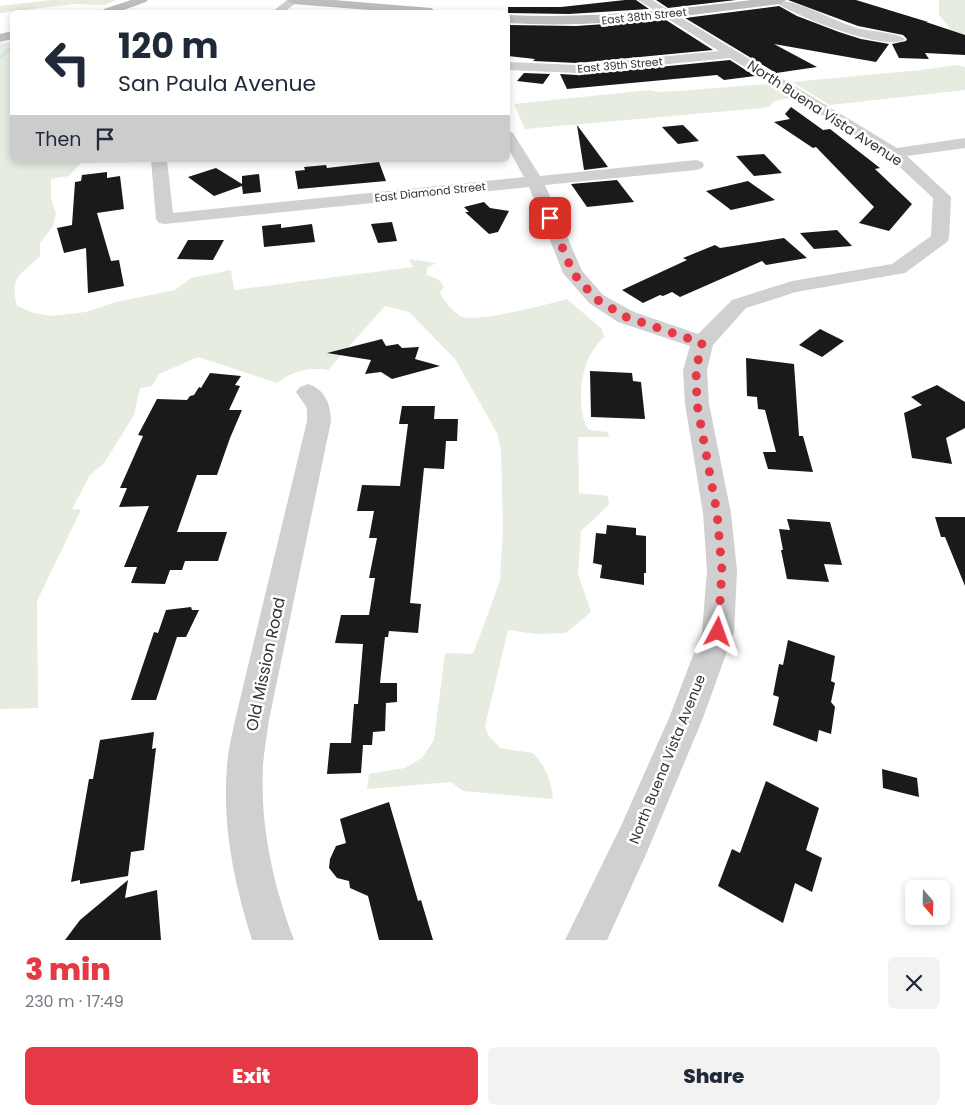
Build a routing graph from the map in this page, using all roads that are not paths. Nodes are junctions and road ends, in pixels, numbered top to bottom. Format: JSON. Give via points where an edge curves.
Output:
{"nodes":[{"id":1,"x":142,"y":0,"type":"edge"},
{"id":2,"x":293,"y":0,"type":"edge"},
{"id":3,"x":644,"y":0,"type":"edge"},
{"id":4,"x":780,"y":0,"type":"edge"},
{"id":5,"x":114,"y":10,"type":"edge"},
{"id":6,"x":280,"y":10,"type":"edge"},
{"id":7,"x":408,"y":10,"type":"edge"},
{"id":8,"x":667,"y":14,"type":"junction"},
{"id":9,"x":510,"y":19,"type":"edge"},
{"id":10,"x":899,"y":39,"type":"dead end"},
{"id":11,"x":733,"y":54,"type":"junction"},
{"id":12,"x":510,"y":66,"type":"edge"},
{"id":13,"x":510,"y":139,"type":"edge"},
{"id":14,"x":965,"y":143,"type":"edge"},
{"id":15,"x":894,"y":153,"type":"junction"},
{"id":16,"x":159,"y":162,"type":"edge"},
{"id":17,"x":696,"y":165,"type":"dead end"},
{"id":18,"x":535,"y":181,"type":"junction"},
{"id":19,"x":702,"y":343,"type":"junction"},
{"id":20,"x":308,"y":392,"type":"dead end"},
{"id":21,"x":273,"y":940,"type":"edge"},
{"id":22,"x":586,"y":940,"type":"edge"}],
"edges":[{"from":1,"to":5,"type":"street"},
{"from":2,"to":6,"type":"street"},
{"from":2,"to":7,"type":"street"},
{"from":3,"to":8,"type":"street","name":"North Buena Vista Avenue"},
{"from":4,"to":8,"type":"street","name":"East 38th Street"},
{"from":4,"to":10,"type":"street","via":[[845,29],[879,38]]},
{"from":8,"to":9,"type":"street","name":"East 38th Street","via":[[591,21]]},
{"from":8,"to":11,"type":"street","name":"North Buena Vista Avenue"},
{"from":11,"to":12,"type":"street","name":"East 39th Street","via":[[577,69]]},
{"from":11,"to":15,"type":"street","name":"North Buena Vista Avenue"},
{"from":13,"to":18,"type":"street"},
{"from":14,"to":15,"type":"street"},
{"from":15,"to":19,"type":"street","name":"North Buena Vista Avenue","via":[[942,197],[940,238],[898,269],[792,287],[739,304]]},
{"from":16,"to":18,"type":"street","name":"East Diamond Street","via":[[165,219]]},
{"from":17,"to":18,"type":"street","name":"East Diamond Street"},
{"from":18,"to":19,"type":"street","via":[[573,273],[596,299],[626,317]]},
{"from":19,"to":22,"type":"street","name":"North Buena Vista Avenue","via":[[696,370],[697,404],[717,513],[722,571],[718,632],[686,718],[638,830]]},
{"from":20,"to":21,"type":"street","name":"Old Mission Road","via":[[319,406],[319,421],[252,720],[245,765],[245,823],[253,870]]}]}
